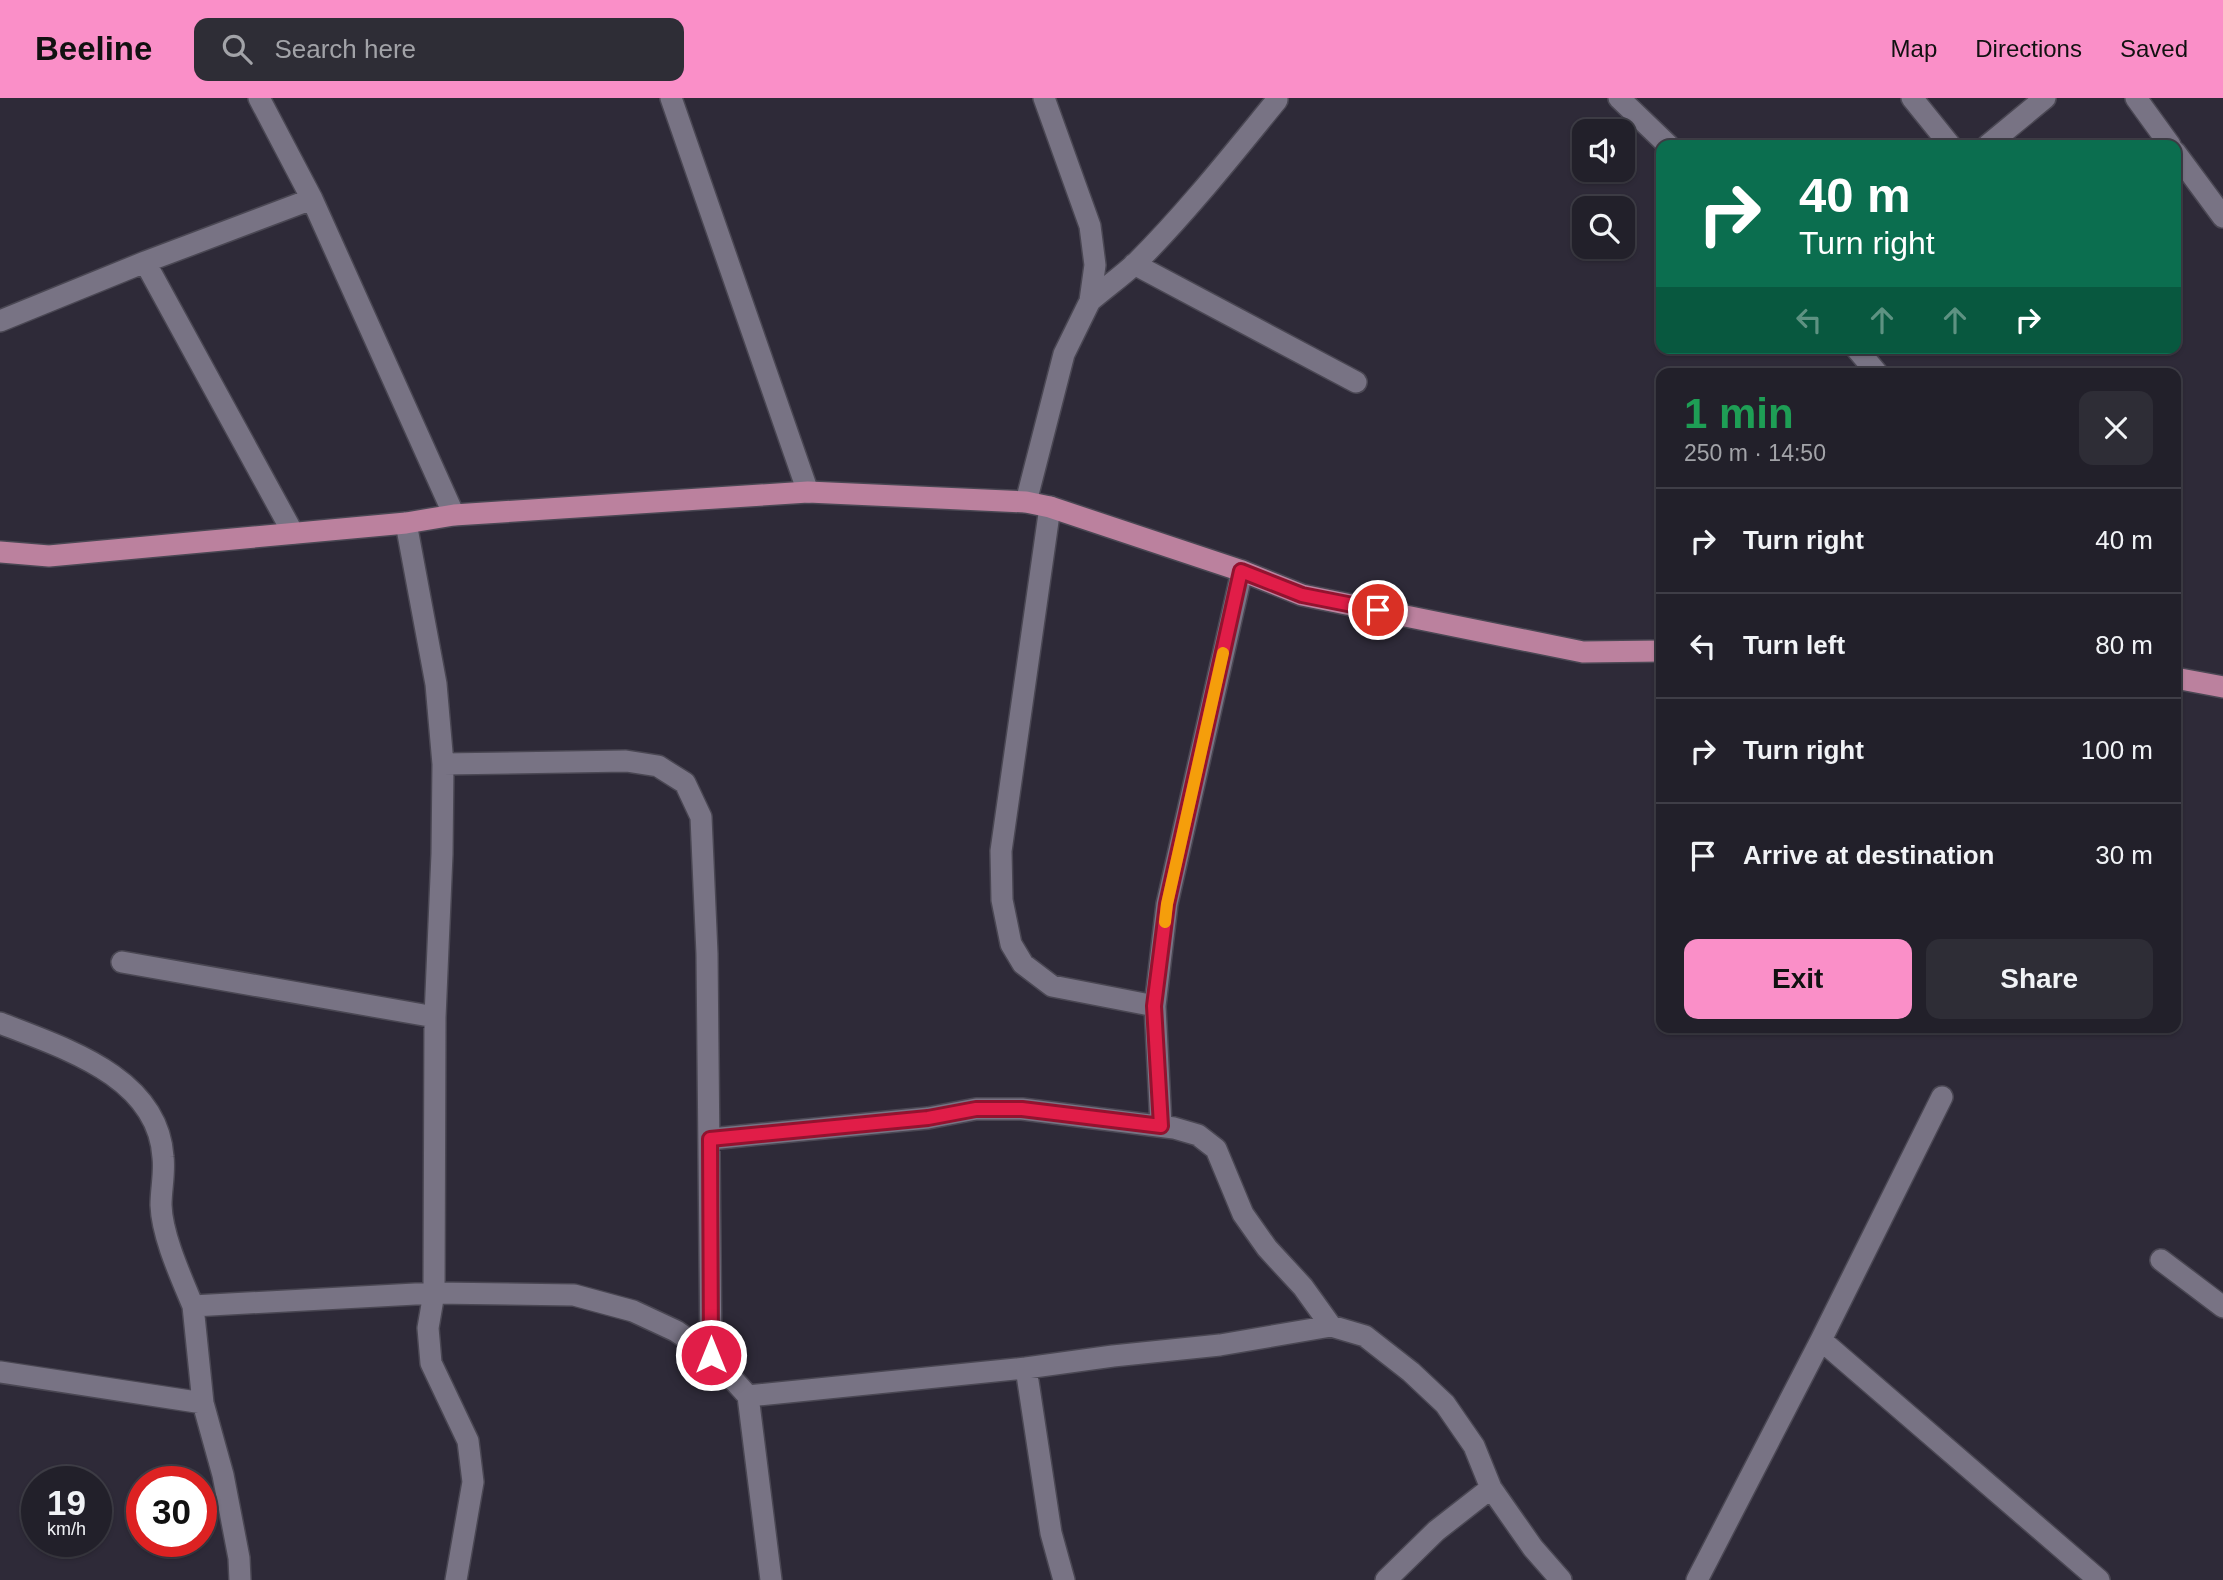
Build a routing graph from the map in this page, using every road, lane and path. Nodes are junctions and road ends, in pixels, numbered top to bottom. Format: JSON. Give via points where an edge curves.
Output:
{"nodes":[{"id":1,"x":259,"y":98,"type":"edge"},
{"id":2,"x":671,"y":98,"type":"edge"},
{"id":3,"x":1044,"y":98,"type":"edge"},
{"id":4,"x":1619,"y":98,"type":"edge"},
{"id":5,"x":1912,"y":98,"type":"edge"},
{"id":6,"x":2045,"y":98,"type":"edge"},
{"id":7,"x":2136,"y":98,"type":"edge"},
{"id":8,"x":1277,"y":100,"type":"edge"},
{"id":9,"x":1663,"y":140,"type":"edge"},
{"id":10,"x":1946,"y":140,"type":"edge"},
{"id":11,"x":1994,"y":140,"type":"edge"},
{"id":12,"x":2166,"y":140,"type":"edge"},
{"id":13,"x":2181,"y":160,"type":"edge"},
{"id":14,"x":312,"y":199,"type":"junction"},
{"id":15,"x":2223,"y":217,"type":"edge"},
{"id":16,"x":145,"y":262,"type":"junction"},
{"id":17,"x":1134,"y":264,"type":"junction"},
{"id":18,"x":1090,"y":301,"type":"junction"},
{"id":19,"x":0,"y":321,"type":"edge"},
{"id":20,"x":1861,"y":354,"type":"edge"},
{"id":21,"x":1873,"y":368,"type":"edge"},
{"id":22,"x":1356,"y":382,"type":"dead end"},
{"id":23,"x":808,"y":492,"type":"junction"},
{"id":24,"x":1026,"y":502,"type":"junction"},
{"id":25,"x":1051,"y":507,"type":"junction"},
{"id":26,"x":454,"y":515,"type":"junction"},
{"id":27,"x":407,"y":523,"type":"junction"},
{"id":28,"x":293,"y":533,"type":"junction"},
{"id":29,"x":0,"y":552,"type":"edge"},
{"id":30,"x":1241,"y":571,"type":"junction"},
{"id":31,"x":1656,"y":651,"type":"edge"},
{"id":32,"x":2181,"y":679,"type":"edge"},
{"id":33,"x":2223,"y":687,"type":"edge"},
{"id":34,"x":443,"y":764,"type":"junction"},
{"id":35,"x":122,"y":962,"type":"dead end"},
{"id":36,"x":1154,"y":1006,"type":"junction"},
{"id":37,"x":435,"y":1017,"type":"junction"},
{"id":38,"x":0,"y":1023,"type":"edge"},
{"id":39,"x":1942,"y":1097,"type":"dead end"},
{"id":40,"x":1161,"y":1126,"type":"junction"},
{"id":41,"x":710,"y":1139,"type":"junction"},
{"id":42,"x":2161,"y":1260,"type":"dead end"},
{"id":43,"x":434,"y":1293,"type":"junction"},
{"id":44,"x":193,"y":1306,"type":"junction"},
{"id":45,"x":2223,"y":1307,"type":"edge"},
{"id":46,"x":1331,"y":1326,"type":"junction"},
{"id":47,"x":1821,"y":1340,"type":"junction"},
{"id":48,"x":711,"y":1355,"type":"junction"},
{"id":49,"x":1027,"y":1368,"type":"junction"},
{"id":50,"x":0,"y":1372,"type":"edge"},
{"id":51,"x":748,"y":1396,"type":"junction"},
{"id":52,"x":203,"y":1403,"type":"junction"},
{"id":53,"x":1491,"y":1488,"type":"junction"},
{"id":54,"x":240,"y":1580,"type":"edge"},
{"id":55,"x":456,"y":1580,"type":"edge"},
{"id":56,"x":771,"y":1580,"type":"edge"},
{"id":57,"x":1064,"y":1580,"type":"edge"},
{"id":58,"x":1386,"y":1580,"type":"edge"},
{"id":59,"x":1561,"y":1580,"type":"edge"},
{"id":60,"x":1697,"y":1580,"type":"edge"},
{"id":61,"x":2099,"y":1580,"type":"edge"}],
"edges":[{"from":1,"to":14,"type":"street"},
{"from":2,"to":23,"type":"street"},
{"from":3,"to":18,"type":"street","via":[[1090,226],[1095,265]]},
{"from":4,"to":9,"type":"street"},
{"from":5,"to":10,"type":"street"},
{"from":6,"to":11,"type":"street"},
{"from":7,"to":12,"type":"street"},
{"from":8,"to":17,"type":"street","via":[[1210,183]]},
{"from":13,"to":15,"type":"street"},
{"from":14,"to":16,"type":"street"},
{"from":14,"to":26,"type":"street"},
{"from":16,"to":19,"type":"street"},
{"from":16,"to":28,"type":"street"},
{"from":17,"to":18,"type":"street"},
{"from":17,"to":22,"type":"street"},
{"from":18,"to":24,"type":"street","via":[[1064,354]]},
{"from":20,"to":21,"type":"street"},
{"from":23,"to":24,"type":"main road"},
{"from":23,"to":26,"type":"main road"},
{"from":24,"to":25,"type":"main road"},
{"from":25,"to":30,"type":"main road"},
{"from":25,"to":36,"type":"street","via":[[1001,851],[1004,911],[1011,944],[1023,964],[1052,986]]},
{"from":26,"to":27,"type":"main road"},
{"from":27,"to":28,"type":"main road"},
{"from":27,"to":34,"type":"street","via":[[436,684]]},
{"from":28,"to":29,"type":"main road","via":[[49,556]]},
{"from":30,"to":31,"type":"main road","via":[[1302,595],[1583,652]]},
{"from":30,"to":36,"type":"street","via":[[1167,904]]},
{"from":32,"to":33,"type":"main road"},
{"from":34,"to":37,"type":"street"},
{"from":34,"to":41,"type":"street","via":[[626,761],[658,766],[685,783],[701,817]]},
{"from":35,"to":37,"type":"street"},
{"from":36,"to":40,"type":"street"},
{"from":37,"to":43,"type":"street"},
{"from":38,"to":44,"type":"street","via":[[100,1066],[145,1105],[157,1128],[163,1156],[161,1207],[172,1257]]},
{"from":39,"to":47,"type":"street"},
{"from":40,"to":41,"type":"street","via":[[1022,1109],[976,1109],[928,1118]]},
{"from":40,"to":46,"type":"street","via":[[1198,1135],[1216,1149],[1243,1214]]},
{"from":41,"to":48,"type":"street"},
{"from":42,"to":45,"type":"street"},
{"from":43,"to":44,"type":"street"},
{"from":43,"to":48,"type":"street","via":[[574,1295],[633,1311]]},
{"from":43,"to":55,"type":"street","via":[[428,1328],[431,1363],[468,1441],[473,1482]]},
{"from":44,"to":52,"type":"street"},
{"from":46,"to":49,"type":"street","via":[[1220,1345]]},
{"from":46,"to":53,"type":"street","via":[[1365,1336],[1445,1404],[1474,1446]]},
{"from":47,"to":60,"type":"street"},
{"from":47,"to":61,"type":"street"},
{"from":48,"to":51,"type":"street"},
{"from":49,"to":51,"type":"street"},
{"from":49,"to":57,"type":"street","via":[[1051,1533]]},
{"from":50,"to":52,"type":"street"},
{"from":51,"to":56,"type":"street"},
{"from":52,"to":54,"type":"street","via":[[223,1475]]},
{"from":53,"to":58,"type":"street","via":[[1436,1531]]},
{"from":53,"to":59,"type":"street"}]}
